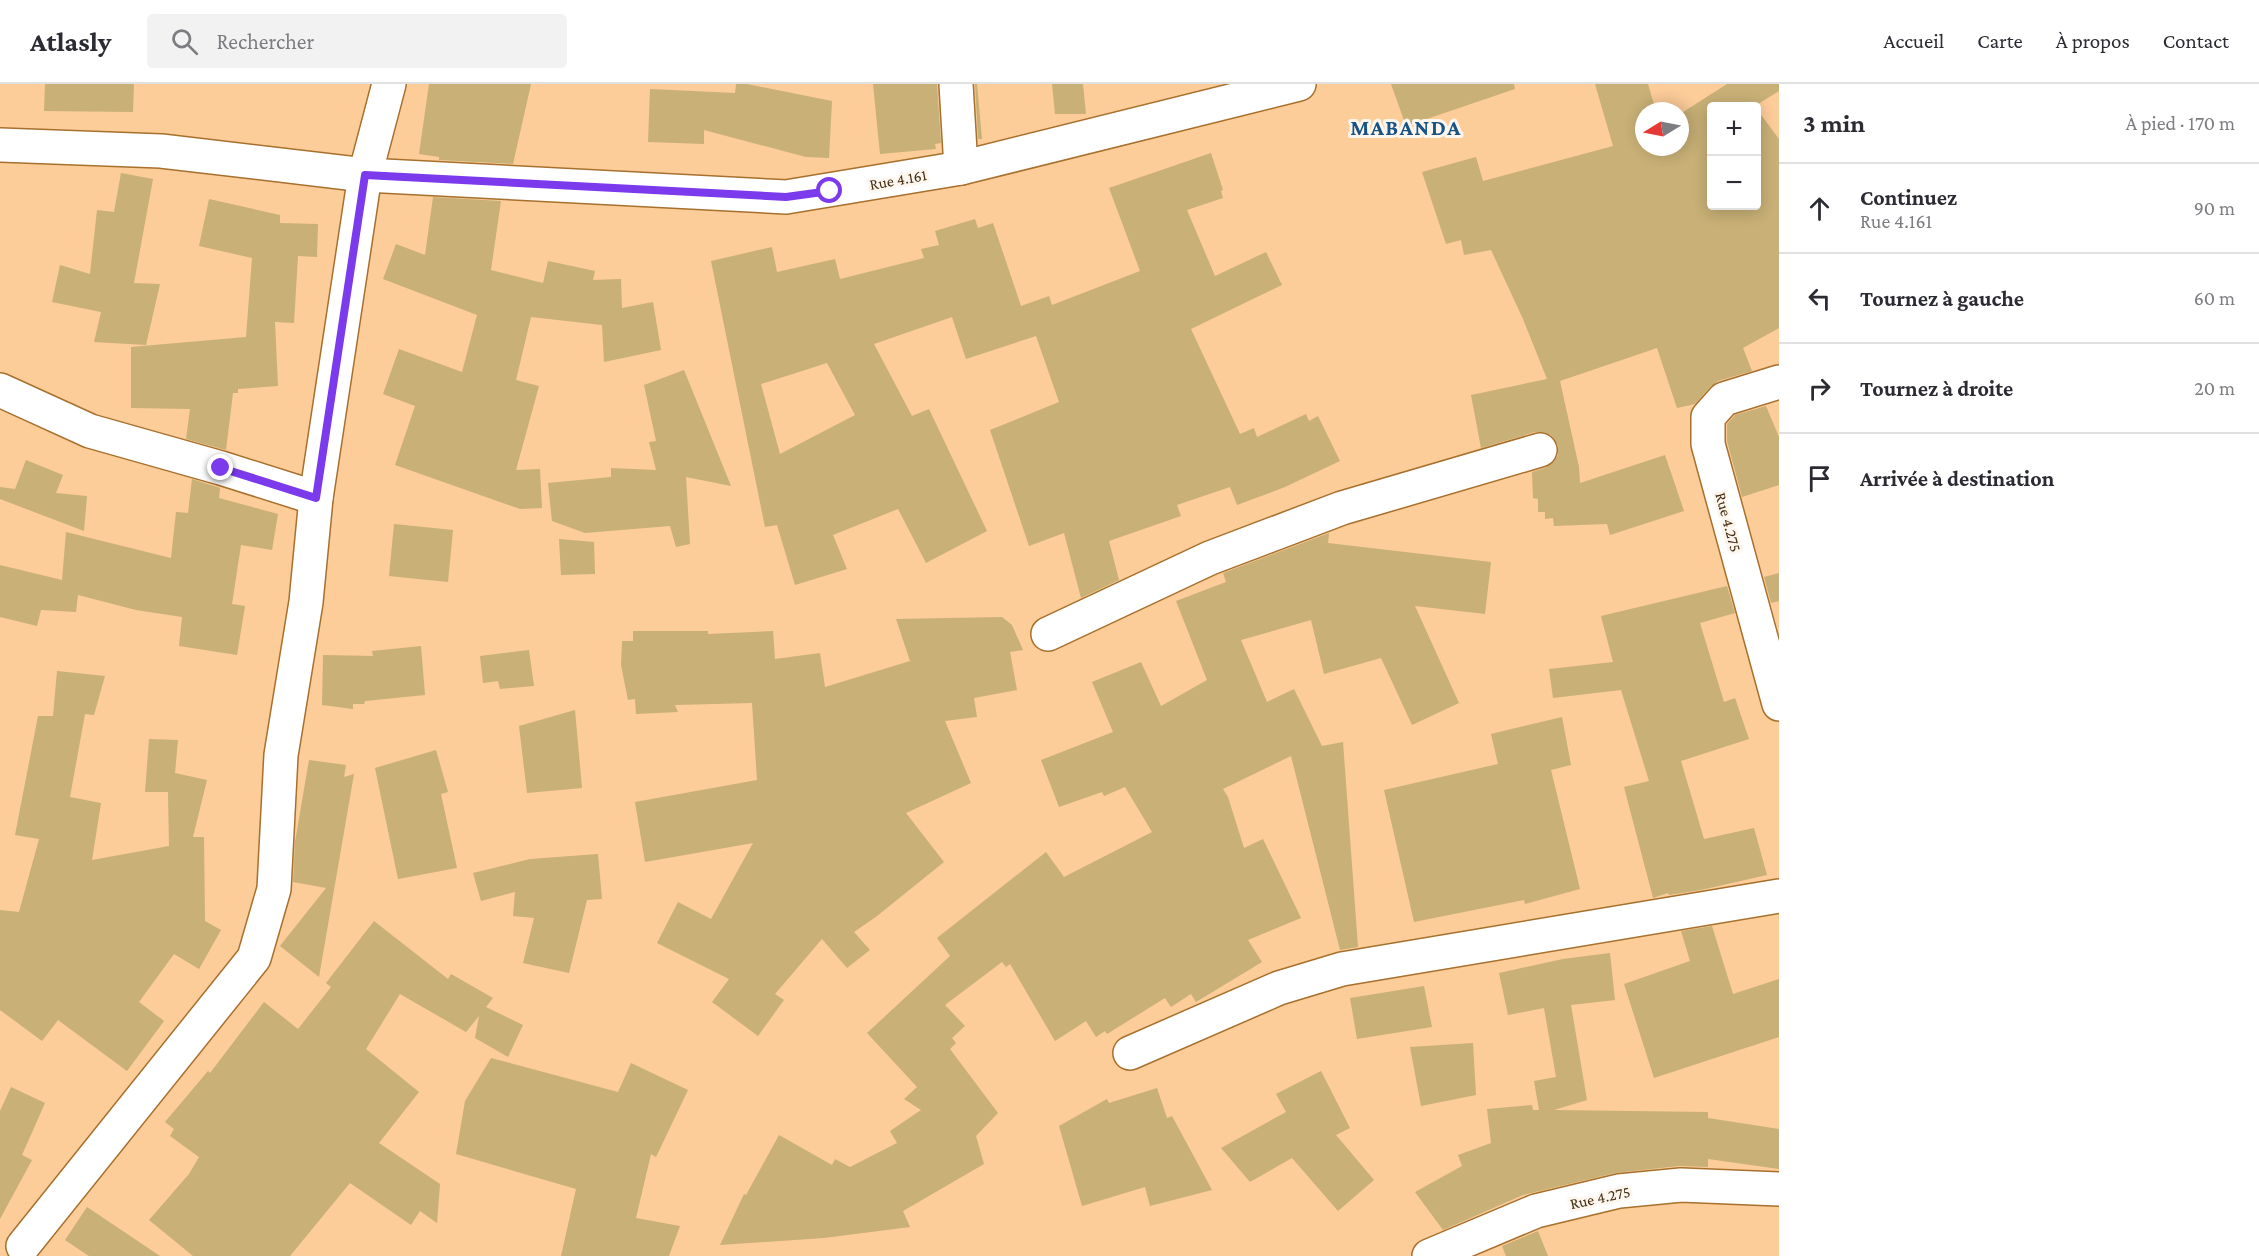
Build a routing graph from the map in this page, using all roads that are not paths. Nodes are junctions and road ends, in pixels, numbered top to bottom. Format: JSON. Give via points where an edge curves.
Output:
{"nodes":[{"id":1,"x":389,"y":84,"type":"edge"},
{"id":2,"x":957,"y":84,"type":"edge"},
{"id":3,"x":1299,"y":84,"type":"edge"},
{"id":4,"x":0,"y":145,"type":"edge"},
{"id":5,"x":961,"y":168,"type":"junction"},
{"id":6,"x":365,"y":175,"type":"junction"},
{"id":7,"x":1779,"y":382,"type":"edge"},
{"id":8,"x":0,"y":390,"type":"edge"},
{"id":9,"x":1540,"y":450,"type":"dead end"},
{"id":10,"x":316,"y":498,"type":"junction"},
{"id":11,"x":1048,"y":634,"type":"dead end"},
{"id":12,"x":1779,"y":704,"type":"edge"},
{"id":13,"x":1779,"y":896,"type":"edge"},
{"id":14,"x":1131,"y":1053,"type":"dead end"},
{"id":15,"x":1779,"y":1189,"type":"edge"},
{"id":16,"x":21,"y":1245,"type":"edge"},
{"id":17,"x":1430,"y":1256,"type":"edge"}],
"edges":[{"from":1,"to":6,"type":"street"},
{"from":2,"to":5,"type":"street"},
{"from":3,"to":5,"type":"street","name":"Rue 4.161"},
{"from":4,"to":6,"type":"street","name":"Rue 4.161","via":[[161,151]]},
{"from":5,"to":6,"type":"street","name":"Rue 4.161","via":[[786,197]]},
{"from":6,"to":10,"type":"street"},
{"from":7,"to":12,"type":"street","name":"Rue 4.275","via":[[1724,399],[1708,417],[1708,444]]},
{"from":8,"to":10,"type":"street","via":[[90,431]]},
{"from":9,"to":11,"type":"street","via":[[1320,517],[1210,558]]},
{"from":10,"to":16,"type":"street","via":[[306,602],[280,755],[274,889],[254,958]]},
{"from":13,"to":14,"type":"street","via":[[1342,969],[1279,988]]},
{"from":15,"to":17,"type":"street","name":"Rue 4.275","via":[[1681,1185],[1619,1191],[1536,1211]]}]}
